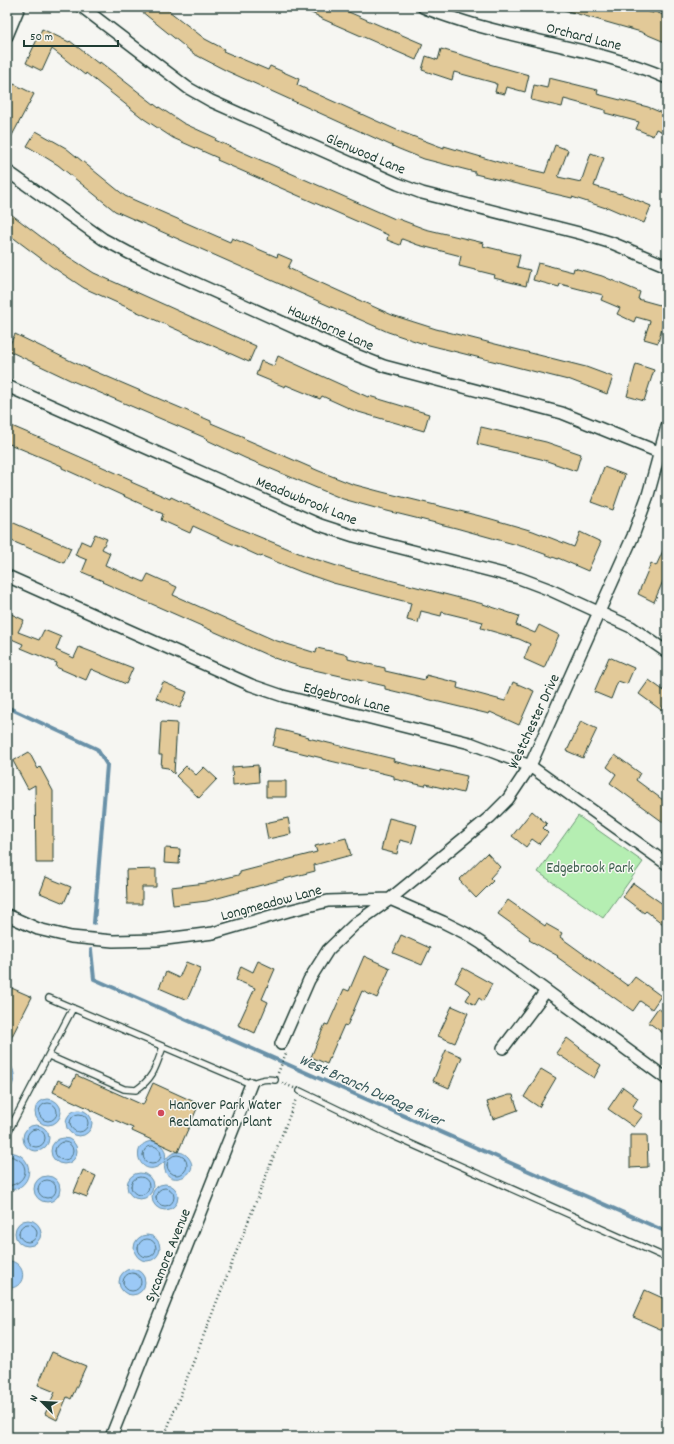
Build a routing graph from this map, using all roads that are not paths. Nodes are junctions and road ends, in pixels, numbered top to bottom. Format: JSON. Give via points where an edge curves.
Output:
{"nodes":[{"id":1,"x":19,"y":7,"type":"edge"},
{"id":2,"x":82,"y":7,"type":"edge"},
{"id":3,"x":423,"y":7,"type":"edge"},
{"id":4,"x":7,"y":36,"type":"edge"},
{"id":5,"x":667,"y":78,"type":"edge"},
{"id":6,"x":7,"y":171,"type":"edge"},
{"id":7,"x":667,"y":266,"type":"edge"},
{"id":8,"x":7,"y":386,"type":"edge"},
{"id":9,"x":667,"y":426,"type":"edge"},
{"id":10,"x":664,"y":454,"type":"edge"},
{"id":11,"x":7,"y":576,"type":"edge"},
{"id":12,"x":599,"y":612,"type":"junction"},
{"id":13,"x":667,"y":652,"type":"edge"},
{"id":14,"x":530,"y":766,"type":"junction"},
{"id":15,"x":667,"y":864,"type":"edge"},
{"id":16,"x":390,"y":899,"type":"junction"},
{"id":17,"x":7,"y":915,"type":"edge"},
{"id":18,"x":546,"y":991,"type":"junction"},
{"id":19,"x":49,"y":998,"type":"dead end"},
{"id":20,"x":73,"y":1008,"type":"junction"},
{"id":21,"x":164,"y":1047,"type":"junction"},
{"id":22,"x":503,"y":1048,"type":"dead end"},
{"id":23,"x":284,"y":1049,"type":"road end"},
{"id":24,"x":48,"y":1056,"type":"junction"},
{"id":25,"x":667,"y":1079,"type":"edge"},
{"id":26,"x":275,"y":1080,"type":"road end"},
{"id":27,"x":251,"y":1084,"type":"junction"},
{"id":28,"x":300,"y":1091,"type":"road end"},
{"id":29,"x":7,"y":1134,"type":"edge"},
{"id":30,"x":667,"y":1258,"type":"edge"},
{"id":31,"x":111,"y":1437,"type":"edge"}],
"edges":[{"from":1,"to":4,"type":"street"},
{"from":2,"to":7,"type":"street","name":"Glenwood Lane","via":[[188,88],[255,121],[422,193],[583,234]]},
{"from":3,"to":5,"type":"street","name":"Orchard Lane","via":[[494,30],[626,62]]},
{"from":6,"to":10,"type":"street","name":"Hawthorne Lane","via":[[103,239],[129,253],[346,351],[406,373],[562,413]]},
{"from":8,"to":12,"type":"street","name":"Meadowbrook Lane","via":[[320,525],[519,578]]},
{"from":9,"to":10,"type":"street","name":"Westchester Drive"},
{"from":10,"to":12,"type":"street","name":"Westchester Drive","via":[[634,536]]},
{"from":11,"to":14,"type":"street","name":"Edgebrook Lane","via":[[251,685],[283,696],[470,743]]},
{"from":12,"to":13,"type":"street","name":"Meadowbrook Lane","via":[[631,628]]},
{"from":12,"to":14,"type":"street","name":"Westchester Drive"},
{"from":14,"to":15,"type":"street","name":"Edgebrook Lane"},
{"from":14,"to":16,"type":"street","name":"Westchester Drive","via":[[508,799],[490,817]]},
{"from":16,"to":17,"type":"street","name":"Longmeadow Lane","via":[[328,901],[213,933],[158,940],[113,941],[71,937],[38,929]]},
{"from":16,"to":18,"type":"street","name":"Longmeadow Lane","via":[[465,933]]},
{"from":16,"to":23,"type":"street","name":"Westchester Drive","via":[[355,924],[328,950],[309,980]]},
{"from":18,"to":22,"type":"street"},
{"from":18,"to":25,"type":"street","name":"Longmeadow Lane"},
{"from":19,"to":20,"type":"lane"},
{"from":20,"to":21,"type":"lane"},
{"from":20,"to":24,"type":"lane"},
{"from":21,"to":24,"type":"lane","via":[[153,1075],[136,1090],[124,1089]]},
{"from":21,"to":27,"type":"lane"},
{"from":24,"to":29,"type":"lane"},
{"from":26,"to":27,"type":"lane","via":[[267,1078]]},
{"from":27,"to":31,"type":"street","name":"Sycamore Avenue"},
{"from":28,"to":30,"type":"lane","via":[[391,1135]]}]}
